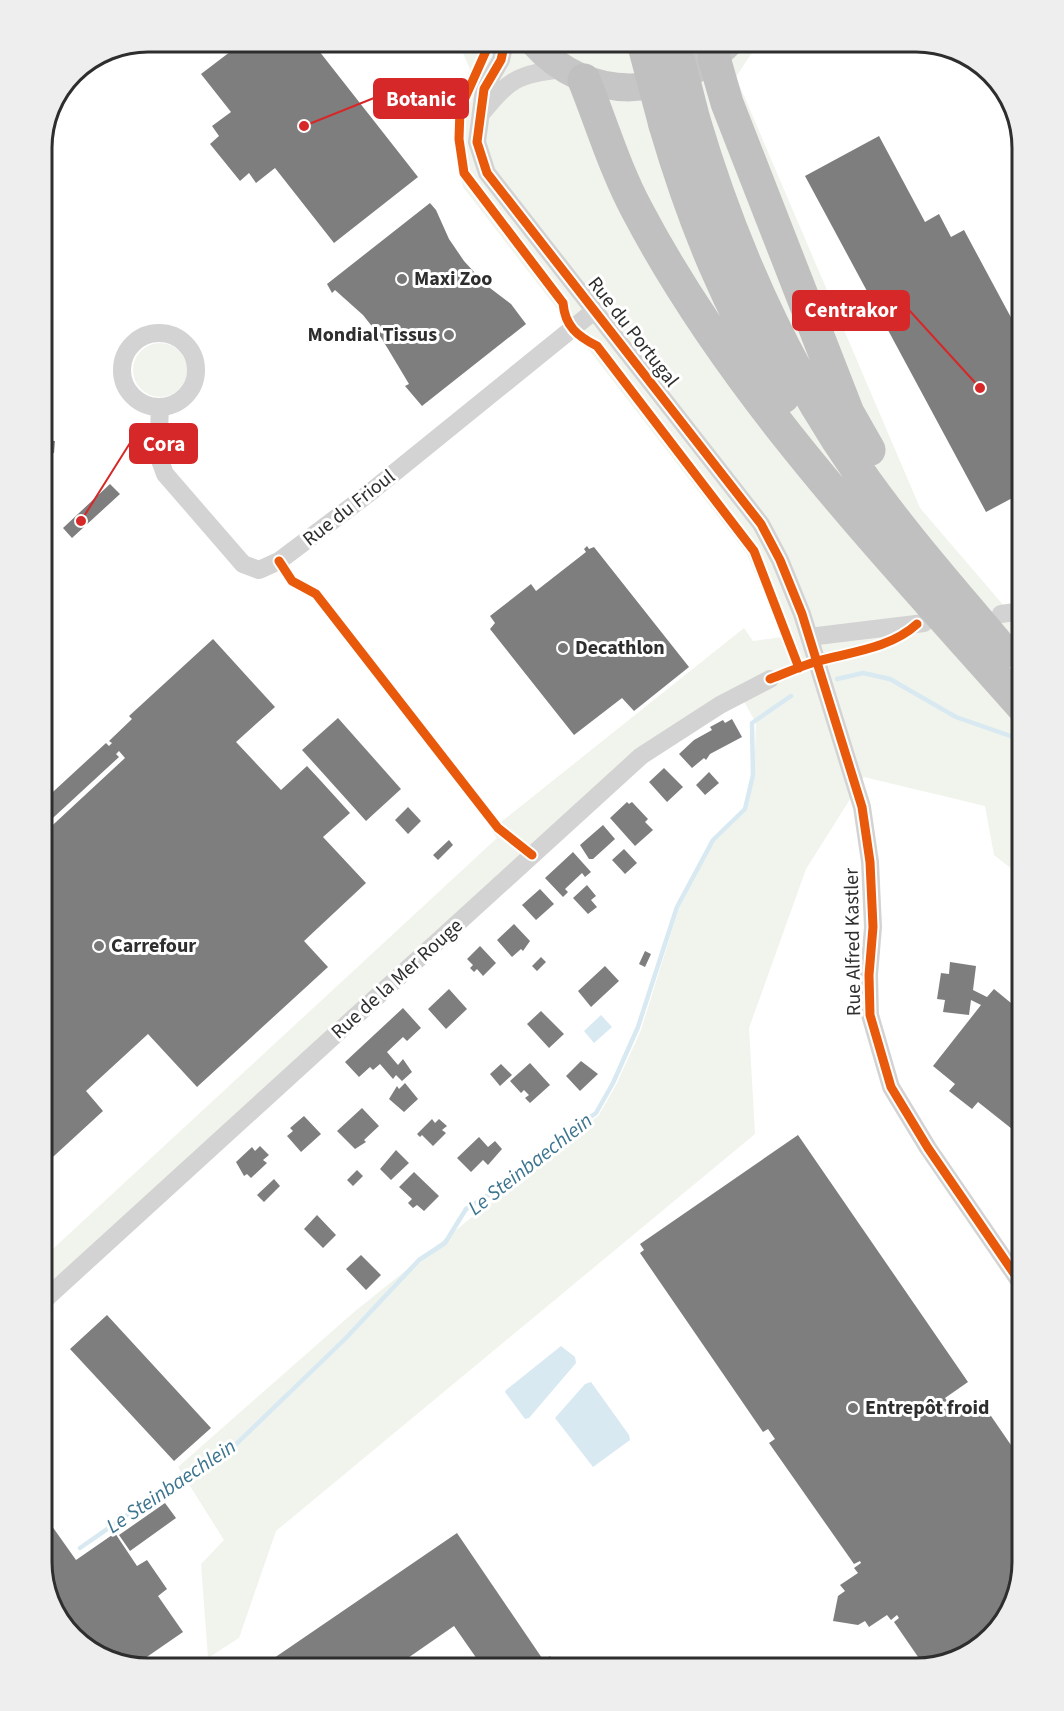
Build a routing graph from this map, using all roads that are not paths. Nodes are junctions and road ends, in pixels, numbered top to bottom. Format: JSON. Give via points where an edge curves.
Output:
{"nodes":[{"id":1,"x":503,"y":52,"type":"edge"},
{"id":2,"x":546,"y":53,"type":"edge"},
{"id":3,"x":648,"y":53,"type":"edge"},
{"id":4,"x":675,"y":53,"type":"edge"},
{"id":5,"x":718,"y":53,"type":"edge"},
{"id":6,"x":722,"y":53,"type":"edge"},
{"id":7,"x":573,"y":74,"type":"junction"},
{"id":8,"x":481,"y":114,"type":"junction"},
{"id":9,"x":680,"y":123,"type":"junction"},
{"id":10,"x":594,"y":311,"type":"junction"},
{"id":11,"x":160,"y":406,"type":"junction"},
{"id":12,"x":899,"y":546,"type":"junction"},
{"id":13,"x":1012,"y":612,"type":"edge"},
{"id":14,"x":1001,"y":614,"type":"dead end"},
{"id":15,"x":924,"y":623,"type":"dead end"},
{"id":16,"x":809,"y":637,"type":"junction"},
{"id":17,"x":1012,"y":661,"type":"edge"},
{"id":18,"x":770,"y":679,"type":"dead end"},
{"id":19,"x":1012,"y":693,"type":"edge"},
{"id":20,"x":1012,"y":1271,"type":"edge"},
{"id":21,"x":52,"y":1293,"type":"edge"}],
"edges":[{"from":1,"to":8,"type":"street","name":"Rue du Portugal","via":[[484,89]]},
{"from":2,"to":7,"type":"main road"},
{"from":3,"to":9,"type":"highway","bridge":true},
{"from":4,"to":9,"type":"highway","bridge":true},
{"from":5,"to":7,"type":"main road","via":[[685,77],[652,87],[617,87]]},
{"from":6,"to":12,"type":"highway","via":[[727,103],[848,413],[897,500]]},
{"from":7,"to":8,"type":"street","via":[[516,78]]},
{"from":7,"to":12,"type":"highway","via":[[636,208],[688,297],[774,419]]},
{"from":8,"to":10,"type":"street","name":"Rue du Portugal","via":[[477,142],[486,173]]},
{"from":9,"to":12,"type":"highway","via":[[686,199],[756,352],[791,409]]},
{"from":10,"to":11,"type":"street","name":"Rue du Frioul","via":[[368,494],[279,561],[259,570],[243,564],[165,474],[158,454]]},
{"from":10,"to":16,"type":"street","name":"Rue du Portugal","via":[[761,524],[780,560]]},
{"from":11,"to":11,"type":"street","via":[[182,399],[195,381],[196,370],[190,349],[182,340],[160,333],[148,334],[133,344],[123,360],[122,372],[131,393],[139,400]]},
{"from":12,"to":17,"type":"highway"},
{"from":12,"to":19,"type":"highway"},
{"from":13,"to":14,"type":"street"},
{"from":15,"to":16,"type":"street"},
{"from":16,"to":20,"type":"street","name":"Rue Alfred Kastler","via":[[862,807],[873,927],[870,1015],[891,1087],[927,1148]]},
{"from":18,"to":21,"type":"street","name":"Rue de la Mer Rouge","via":[[720,705],[641,756]]}]}
